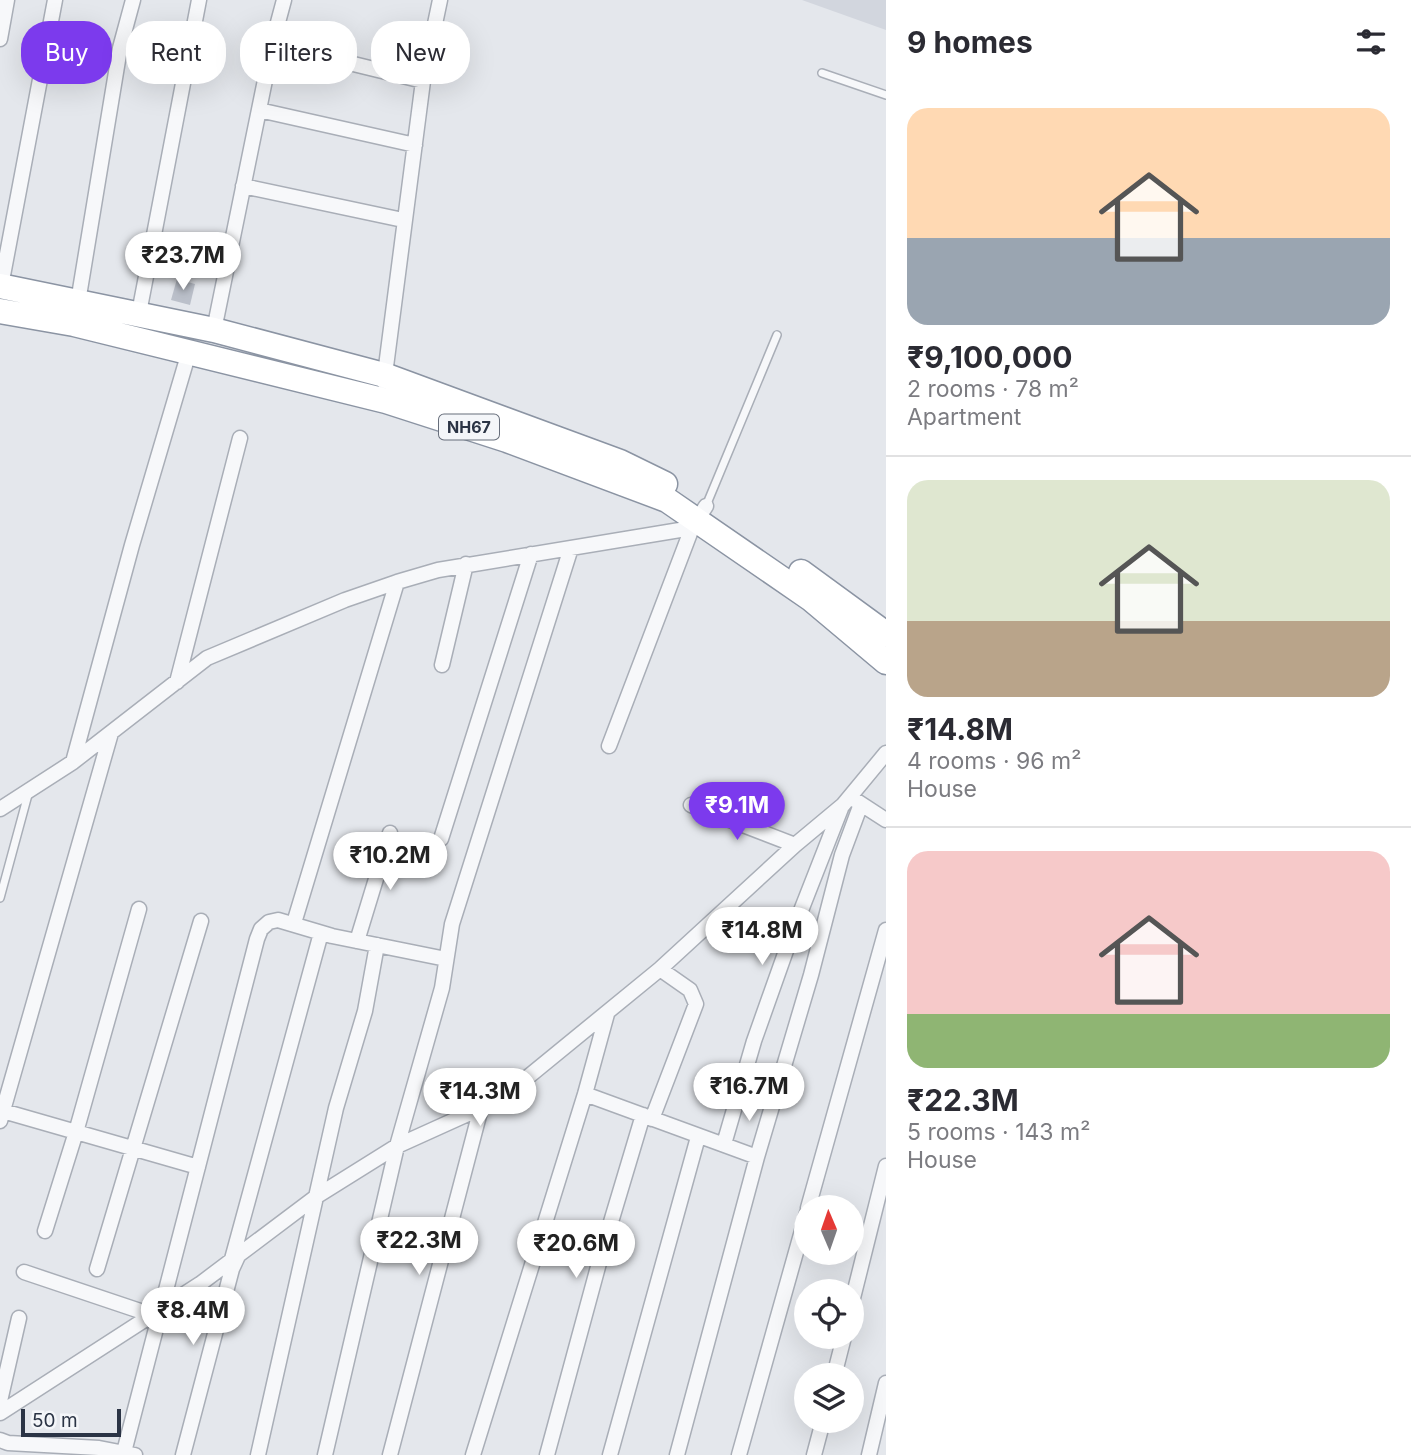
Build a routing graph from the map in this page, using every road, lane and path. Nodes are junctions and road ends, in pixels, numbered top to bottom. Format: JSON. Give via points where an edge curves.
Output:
{"nodes":[{"id":1,"x":6,"y":0,"type":"edge"},
{"id":2,"x":55,"y":0,"type":"edge"},
{"id":3,"x":133,"y":0,"type":"edge"},
{"id":4,"x":199,"y":0,"type":"edge"},
{"id":5,"x":284,"y":0,"type":"edge"},
{"id":6,"x":440,"y":0,"type":"edge"},
{"id":7,"x":278,"y":21,"type":"edge"},
{"id":8,"x":436,"y":21,"type":"edge"},
{"id":9,"x":0,"y":39,"type":"edge"},
{"id":10,"x":822,"y":73,"type":"dead end"},
{"id":11,"x":265,"y":84,"type":"edge"},
{"id":12,"x":423,"y":84,"type":"edge"},
{"id":13,"x":886,"y":95,"type":"edge"},
{"id":14,"x":260,"y":110,"type":"junction"},
{"id":15,"x":415,"y":145,"type":"junction"},
{"id":16,"x":243,"y":186,"type":"junction"},
{"id":17,"x":403,"y":220,"type":"junction"},
{"id":18,"x":0,"y":286,"type":"edge"},
{"id":19,"x":0,"y":311,"type":"edge"},
{"id":20,"x":76,"y":313,"type":"junction"},
{"id":21,"x":139,"y":313,"type":"junction"},
{"id":22,"x":214,"y":330,"type":"junction"},
{"id":23,"x":777,"y":335,"type":"dead end"},
{"id":24,"x":189,"y":352,"type":"junction"},
{"id":25,"x":384,"y":375,"type":"junction"},
{"id":26,"x":386,"y":401,"type":"junction"},
{"id":27,"x":240,"y":438,"type":"dead end"},
{"id":28,"x":699,"y":518,"type":"junction"},
{"id":29,"x":570,"y":548,"type":"junction"},
{"id":30,"x":531,"y":554,"type":"junction"},
{"id":31,"x":466,"y":564,"type":"junction"},
{"id":32,"x":397,"y":582,"type":"junction"},
{"id":33,"x":886,"y":630,"type":"edge"},
{"id":34,"x":886,"y":662,"type":"edge"},
{"id":35,"x":442,"y":665,"type":"dead end"},
{"id":36,"x":177,"y":682,"type":"junction"},
{"id":37,"x":111,"y":733,"type":"junction"},
{"id":38,"x":609,"y":746,"type":"dead end"},
{"id":39,"x":886,"y":753,"type":"edge"},
{"id":40,"x":73,"y":762,"type":"junction"},
{"id":41,"x":29,"y":790,"type":"junction"},
{"id":42,"x":851,"y":802,"type":"junction"},
{"id":43,"x":691,"y":806,"type":"dead end"},
{"id":44,"x":0,"y":809,"type":"edge"},
{"id":45,"x":886,"y":820,"type":"edge"},
{"id":46,"x":390,"y":833,"type":"dead end"},
{"id":47,"x":441,"y":839,"type":"dead end"},
{"id":48,"x":795,"y":845,"type":"junction"},
{"id":49,"x":0,"y":898,"type":"edge"},
{"id":50,"x":139,"y":909,"type":"dead end"},
{"id":51,"x":201,"y":921,"type":"dead end"},
{"id":52,"x":294,"y":923,"type":"junction"},
{"id":53,"x":886,"y":930,"type":"edge"},
{"id":54,"x":321,"y":933,"type":"junction"},
{"id":55,"x":357,"y":942,"type":"junction"},
{"id":56,"x":377,"y":945,"type":"junction"},
{"id":57,"x":446,"y":959,"type":"junction"},
{"id":58,"x":660,"y":969,"type":"junction"},
{"id":59,"x":607,"y":1014,"type":"junction"},
{"id":60,"x":585,"y":1094,"type":"junction"},
{"id":61,"x":481,"y":1108,"type":"junction"},
{"id":62,"x":1,"y":1116,"type":"edge"},
{"id":63,"x":648,"y":1117,"type":"junction"},
{"id":64,"x":76,"y":1132,"type":"junction"},
{"id":65,"x":698,"y":1137,"type":"junction"},
{"id":66,"x":724,"y":1144,"type":"junction"},
{"id":67,"x":397,"y":1146,"type":"junction"},
{"id":68,"x":132,"y":1148,"type":"junction"},
{"id":69,"x":757,"y":1157,"type":"junction"},
{"id":70,"x":886,"y":1166,"type":"edge"},
{"id":71,"x":198,"y":1167,"type":"junction"},
{"id":72,"x":812,"y":1195,"type":"edge"},
{"id":73,"x":317,"y":1196,"type":"junction"},
{"id":74,"x":880,"y":1214,"type":"edge"},
{"id":75,"x":45,"y":1231,"type":"dead end"},
{"id":76,"x":235,"y":1257,"type":"junction"},
{"id":77,"x":794,"y":1259,"type":"edge"},
{"id":78,"x":97,"y":1269,"type":"dead end"},
{"id":79,"x":24,"y":1272,"type":"dead end"},
{"id":80,"x":859,"y":1279,"type":"edge"},
{"id":81,"x":158,"y":1311,"type":"junction"},
{"id":82,"x":19,"y":1318,"type":"dead end"},
{"id":83,"x":886,"y":1384,"type":"edge"},
{"id":84,"x":0,"y":1401,"type":"edge"},
{"id":85,"x":0,"y":1413,"type":"edge"},
{"id":86,"x":820,"y":1433,"type":"edge"},
{"id":87,"x":4,"y":1446,"type":"edge"},
{"id":88,"x":53,"y":1450,"type":"edge"},
{"id":89,"x":98,"y":1451,"type":"edge"},
{"id":90,"x":130,"y":1454,"type":"edge"},
{"id":91,"x":183,"y":1455,"type":"edge"},
{"id":92,"x":258,"y":1455,"type":"edge"},
{"id":93,"x":325,"y":1455,"type":"edge"},
{"id":94,"x":390,"y":1455,"type":"edge"},
{"id":95,"x":474,"y":1455,"type":"edge"},
{"id":96,"x":547,"y":1455,"type":"edge"},
{"id":97,"x":610,"y":1455,"type":"edge"},
{"id":98,"x":677,"y":1455,"type":"edge"},
{"id":99,"x":739,"y":1455,"type":"edge"},
{"id":100,"x":814,"y":1455,"type":"edge"},
{"id":101,"x":869,"y":1455,"type":"edge"}],
"edges":[{"from":1,"to":9,"type":"street"},
{"from":2,"to":18,"type":"street"},
{"from":3,"to":20,"type":"street","via":[[120,48]]},
{"from":4,"to":21,"type":"street"},
{"from":5,"to":7,"type":"street"},
{"from":6,"to":8,"type":"street"},
{"from":10,"to":13,"type":"lane"},
{"from":11,"to":14,"type":"street"},
{"from":12,"to":15,"type":"street"},
{"from":14,"to":15,"type":"street"},
{"from":14,"to":16,"type":"street"},
{"from":15,"to":17,"type":"street"},
{"from":16,"to":17,"type":"street"},
{"from":16,"to":22,"type":"street"},
{"from":17,"to":25,"type":"street"},
{"from":18,"to":20,"type":"highway","number":"NH67"},
{"from":19,"to":20,"type":"highway","number":"NH67"},
{"from":20,"to":21,"type":"highway","number":"NH67"},
{"from":20,"to":24,"type":"highway","number":"NH67"},
{"from":21,"to":22,"type":"highway","number":"NH67"},
{"from":22,"to":25,"type":"highway","number":"NH67"},
{"from":23,"to":28,"type":"lane"},
{"from":24,"to":26,"type":"highway","number":"NH67"},
{"from":24,"to":40,"type":"street"},
{"from":25,"to":26,"type":"street"},
{"from":25,"to":28,"type":"highway","number":"NH67","via":[[620,462]]},
{"from":26,"to":28,"type":"highway","number":"NH67","via":[[507,440],[667,500]]},
{"from":27,"to":36,"type":"street"},
{"from":28,"to":29,"type":"street"},
{"from":28,"to":33,"type":"highway","number":"NH67"},
{"from":28,"to":34,"type":"highway","number":"NH67","via":[[811,599]]},
{"from":28,"to":38,"type":"street"},
{"from":29,"to":30,"type":"street"},
{"from":29,"to":57,"type":"street","via":[[452,924]]},
{"from":30,"to":31,"type":"street"},
{"from":30,"to":47,"type":"street"},
{"from":31,"to":32,"type":"street"},
{"from":31,"to":35,"type":"street"},
{"from":32,"to":36,"type":"street","via":[[215,654]]},
{"from":32,"to":52,"type":"street"},
{"from":36,"to":37,"type":"street"},
{"from":37,"to":40,"type":"street"},
{"from":37,"to":62,"type":"street"},
{"from":39,"to":42,"type":"street"},
{"from":40,"to":41,"type":"street"},
{"from":41,"to":44,"type":"street"},
{"from":41,"to":49,"type":"lane"},
{"from":42,"to":45,"type":"street"},
{"from":42,"to":48,"type":"street"},
{"from":42,"to":66,"type":"street","via":[[793,931]]},
{"from":42,"to":69,"type":"street","via":[[811,975]]},
{"from":43,"to":48,"type":"street"},
{"from":46,"to":55,"type":"street"},
{"from":48,"to":58,"type":"street"},
{"from":50,"to":64,"type":"street"},
{"from":51,"to":68,"type":"street"},
{"from":52,"to":54,"type":"street"},
{"from":52,"to":71,"type":"street","via":[[269,922],[257,939]]},
{"from":53,"to":72,"type":"street"},
{"from":54,"to":55,"type":"street"},
{"from":54,"to":76,"type":"street"},
{"from":55,"to":56,"type":"street"},
{"from":56,"to":57,"type":"street"},
{"from":56,"to":73,"type":"street","via":[[365,1011],[341,1088]]},
{"from":57,"to":67,"type":"street"},
{"from":58,"to":59,"type":"street"},
{"from":58,"to":63,"type":"street","via":[[690,990],[696,1004]]},
{"from":59,"to":60,"type":"street"},
{"from":59,"to":61,"type":"street","via":[[512,1090]]},
{"from":60,"to":63,"type":"street"},
{"from":60,"to":95,"type":"street"},
{"from":61,"to":67,"type":"street"},
{"from":61,"to":94,"type":"street"},
{"from":62,"to":64,"type":"street"},
{"from":63,"to":65,"type":"street"},
{"from":63,"to":96,"type":"street","via":[[602,1252]]},
{"from":64,"to":68,"type":"street"},
{"from":64,"to":75,"type":"street"},
{"from":65,"to":66,"type":"street"},
{"from":65,"to":97,"type":"street"},
{"from":66,"to":69,"type":"street"},
{"from":67,"to":73,"type":"street"},
{"from":67,"to":93,"type":"street"},
{"from":68,"to":71,"type":"street"},
{"from":68,"to":78,"type":"street"},
{"from":69,"to":98,"type":"street"},
{"from":70,"to":74,"type":"street"},
{"from":71,"to":81,"type":"street"},
{"from":73,"to":76,"type":"street"},
{"from":73,"to":92,"type":"street"},
{"from":74,"to":80,"type":"street"},
{"from":76,"to":81,"type":"street"},
{"from":76,"to":91,"type":"street"},
{"from":77,"to":99,"type":"street"},
{"from":79,"to":81,"type":"street"},
{"from":81,"to":85,"type":"street"},
{"from":81,"to":90,"type":"street"},
{"from":82,"to":84,"type":"street"},
{"from":83,"to":101,"type":"street"},
{"from":86,"to":100,"type":"street"},
{"from":87,"to":88,"type":"street"},
{"from":88,"to":89,"type":"street"},
{"from":89,"to":90,"type":"street"}]}
